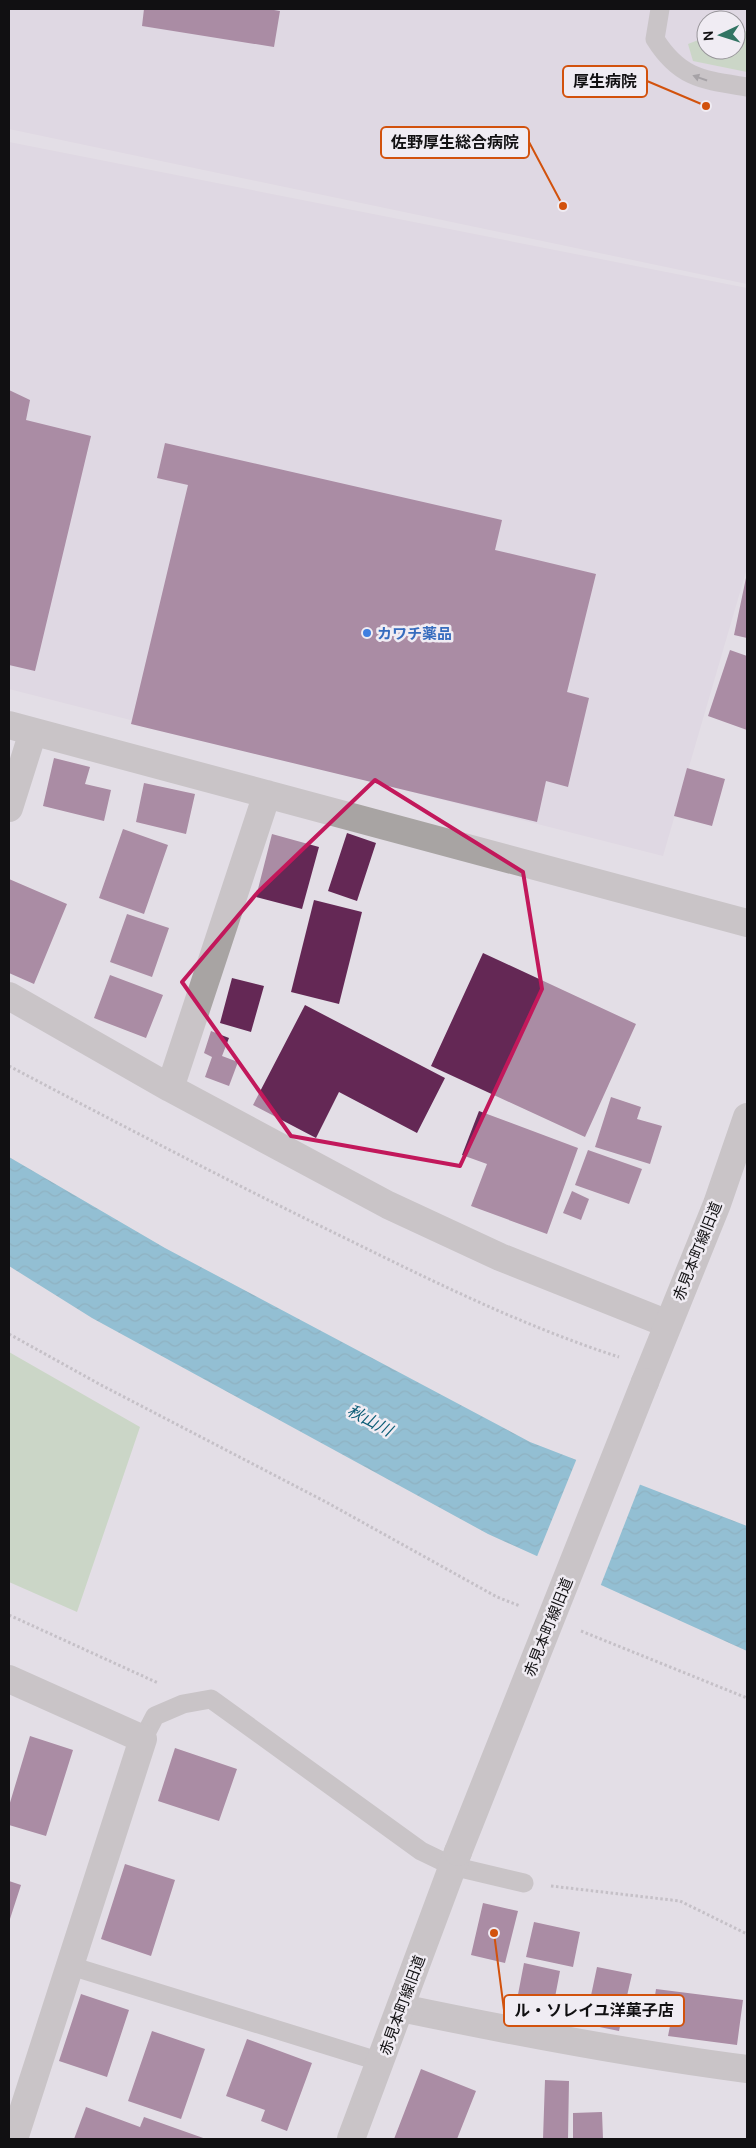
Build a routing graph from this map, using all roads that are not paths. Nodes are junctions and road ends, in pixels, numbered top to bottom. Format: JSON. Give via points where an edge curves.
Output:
{"nodes":[{"id":1,"x":660,"y":9,"type":"edge"},
{"id":2,"x":747,"y":87,"type":"edge"},
{"id":3,"x":21,"y":728,"type":"edge"},
{"id":4,"x":267,"y":794,"type":"junction"},
{"id":5,"x":9,"y":808,"type":"edge"},
{"id":6,"x":747,"y":923,"type":"edge"},
{"id":7,"x":9,"y":996,"type":"edge"},
{"id":8,"x":170,"y":1088,"type":"junction"},
{"id":9,"x":747,"y":1116,"type":"edge"},
{"id":10,"x":668,"y":1324,"type":"junction"},
{"id":11,"x":9,"y":1679,"type":"edge"},
{"id":12,"x":143,"y":1739,"type":"junction"},
{"id":13,"x":455,"y":1859,"type":"junction"},
{"id":14,"x":524,"y":1883,"type":"road end"},
{"id":15,"x":71,"y":1966,"type":"junction"},
{"id":16,"x":401,"y":2008,"type":"junction"},
{"id":17,"x":381,"y":2062,"type":"junction"},
{"id":18,"x":747,"y":2069,"type":"edge"},
{"id":19,"x":14,"y":2139,"type":"edge"},
{"id":20,"x":351,"y":2139,"type":"edge"}],
"edges":[{"from":2,"to":1,"type":"lane","one_way":true,"via":[[698,79],[679,68],[655,39]]},
{"from":3,"to":4,"type":"street"},
{"from":3,"to":5,"type":"street"},
{"from":4,"to":6,"type":"street"},
{"from":4,"to":8,"type":"street"},
{"from":7,"to":8,"type":"street"},
{"from":8,"to":10,"type":"street","via":[[388,1205],[500,1257]]},
{"from":9,"to":10,"type":"street","name":"赤見本町線旧道","via":[[717,1204]]},
{"from":10,"to":13,"type":"street","name":"赤見本町線旧道","bridge":true},
{"from":11,"to":12,"type":"street"},
{"from":12,"to":13,"type":"lane","via":[[155,1716],[182,1704],[211,1699],[421,1851]]},
{"from":12,"to":15,"type":"street"},
{"from":13,"to":14,"type":"lane"},
{"from":13,"to":16,"type":"street","name":"赤見本町線旧道"},
{"from":15,"to":17,"type":"lane"},
{"from":15,"to":19,"type":"street"},
{"from":16,"to":17,"type":"street","name":"赤見本町線旧道"},
{"from":16,"to":18,"type":"street","via":[[596,2046]]},
{"from":17,"to":20,"type":"street","name":"赤見本町線旧道"}]}
